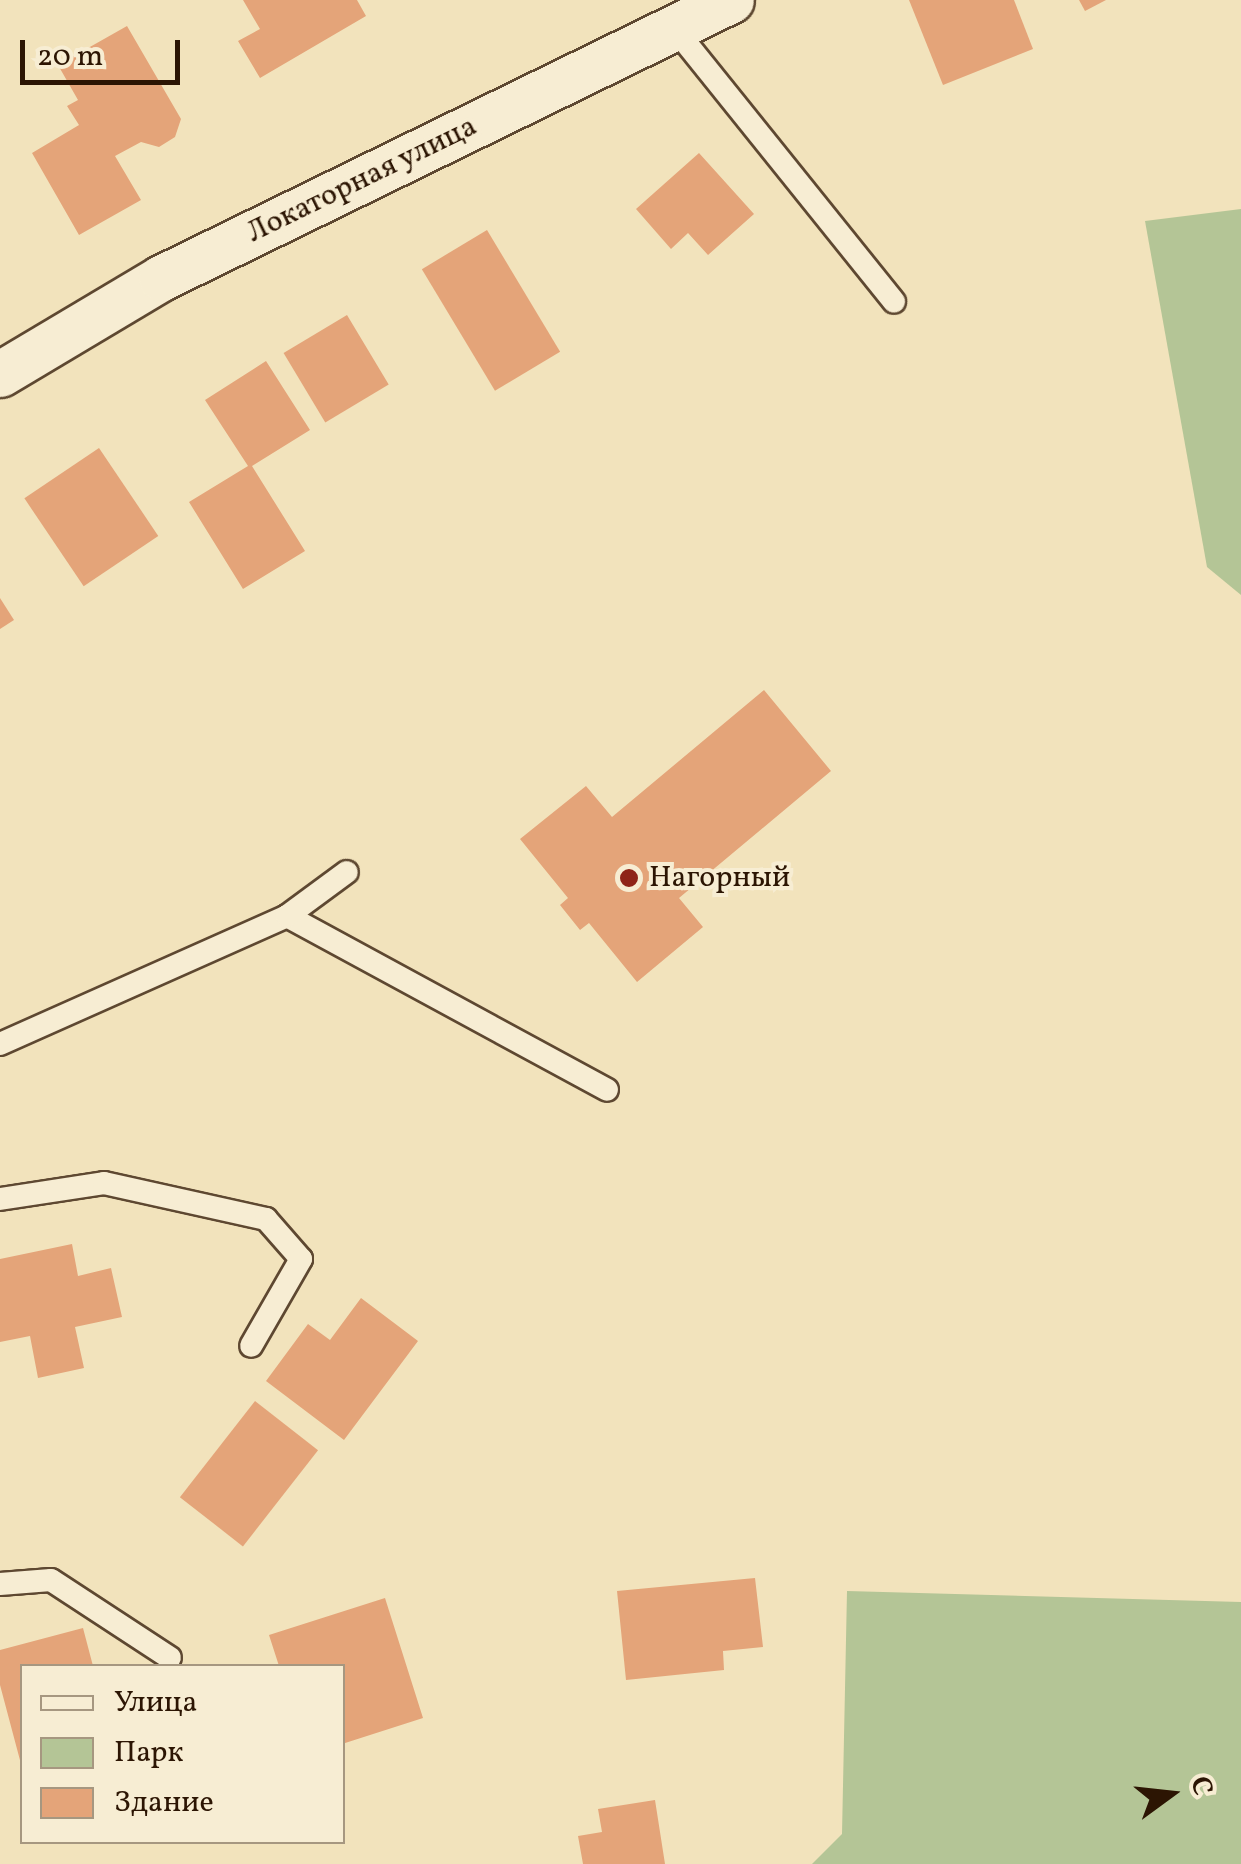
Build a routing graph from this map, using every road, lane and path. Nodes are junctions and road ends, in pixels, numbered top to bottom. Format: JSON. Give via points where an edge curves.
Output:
{"nodes":[{"id":1,"x":731,"y":0,"type":"edge"},
{"id":2,"x":674,"y":28,"type":"junction"},
{"id":3,"x":894,"y":302,"type":"dead end"},
{"id":4,"x":0,"y":374,"type":"edge"},
{"id":5,"x":347,"y":872,"type":"dead end"},
{"id":6,"x":287,"y":916,"type":"junction"},
{"id":7,"x":0,"y":1044,"type":"edge"},
{"id":8,"x":607,"y":1090,"type":"dead end"},
{"id":9,"x":0,"y":1198,"type":"edge"},
{"id":10,"x":251,"y":1346,"type":"dead end"},
{"id":11,"x":0,"y":1584,"type":"edge"},
{"id":12,"x":170,"y":1658,"type":"dead end"}],
"edges":[{"from":1,"to":2,"type":"street","name":"Локаторная улица"},
{"from":2,"to":3,"type":"lane"},
{"from":2,"to":4,"type":"street","name":"Локаторная улица","via":[[161,278]]},
{"from":5,"to":6,"type":"lane"},
{"from":6,"to":7,"type":"lane"},
{"from":6,"to":8,"type":"lane"},
{"from":9,"to":10,"type":"lane","via":[[104,1183],[266,1219],[301,1258]]},
{"from":11,"to":12,"type":"lane","via":[[50,1580]]}]}
